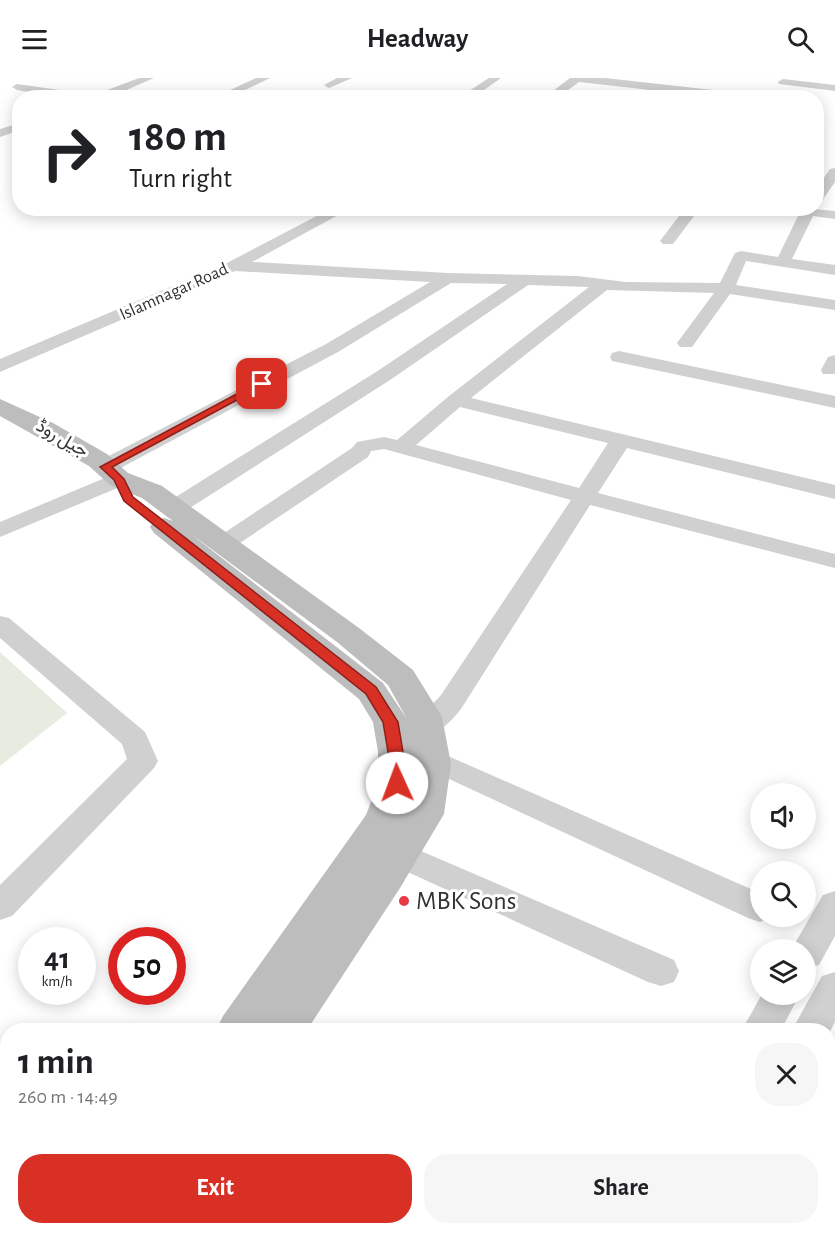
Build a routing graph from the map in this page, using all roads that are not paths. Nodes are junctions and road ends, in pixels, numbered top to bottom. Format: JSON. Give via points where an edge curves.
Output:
{"nodes":[{"id":1,"x":149,"y":78,"type":"edge"},
{"id":2,"x":265,"y":78,"type":"edge"},
{"id":3,"x":274,"y":78,"type":"edge"},
{"id":4,"x":347,"y":78,"type":"edge"},
{"id":5,"x":496,"y":78,"type":"edge"},
{"id":6,"x":577,"y":78,"type":"edge"},
{"id":7,"x":647,"y":78,"type":"edge"},
{"id":8,"x":279,"y":79,"type":"edge"},
{"id":9,"x":30,"y":81,"type":"dead end"},
{"id":10,"x":329,"y":85,"type":"dead end"},
{"id":11,"x":637,"y":85,"type":"junction"},
{"id":12,"x":835,"y":88,"type":"edge"},
{"id":13,"x":772,"y":89,"type":"edge"},
{"id":14,"x":28,"y":90,"type":"edge"},
{"id":15,"x":118,"y":90,"type":"edge"},
{"id":16,"x":237,"y":90,"type":"edge"},
{"id":17,"x":478,"y":90,"type":"edge"},
{"id":18,"x":560,"y":90,"type":"edge"},
{"id":19,"x":681,"y":90,"type":"edge"},
{"id":20,"x":834,"y":176,"type":"edge"},
{"id":21,"x":824,"y":189,"type":"edge"},
{"id":22,"x":329,"y":216,"type":"edge"},
{"id":23,"x":687,"y":216,"type":"edge"},
{"id":24,"x":806,"y":216,"type":"edge"},
{"id":25,"x":668,"y":241,"type":"dead end"},
{"id":26,"x":783,"y":262,"type":"junction"},
{"id":27,"x":233,"y":266,"type":"junction"},
{"id":28,"x":835,"y":270,"type":"edge"},
{"id":29,"x":448,"y":279,"type":"junction"},
{"id":30,"x":524,"y":280,"type":"junction"},
{"id":31,"x":604,"y":284,"type":"junction"},
{"id":32,"x":726,"y":288,"type":"junction"},
{"id":33,"x":835,"y":305,"type":"edge"},
{"id":34,"x":686,"y":343,"type":"dead end"},
{"id":35,"x":619,"y":357,"type":"dead end"},
{"id":36,"x":0,"y":366,"type":"edge"},
{"id":37,"x":456,"y":400,"type":"junction"},
{"id":38,"x":835,"y":402,"type":"edge"},
{"id":39,"x":0,"y":406,"type":"edge"},
{"id":40,"x":621,"y":440,"type":"junction"},
{"id":41,"x":400,"y":447,"type":"junction"},
{"id":42,"x":112,"y":473,"type":"junction"},
{"id":43,"x":835,"y":492,"type":"edge"},
{"id":44,"x":584,"y":496,"type":"junction"},
{"id":45,"x":174,"y":508,"type":"junction"},
{"id":46,"x":0,"y":530,"type":"edge"},
{"id":47,"x":223,"y":544,"type":"junction"},
{"id":48,"x":835,"y":561,"type":"edge"},
{"id":49,"x":0,"y":624,"type":"edge"},
{"id":50,"x":420,"y":746,"type":"junction"},
{"id":51,"x":400,"y":854,"type":"junction"},
{"id":52,"x":6,"y":893,"type":"edge"},
{"id":53,"x":750,"y":903,"type":"edge"},
{"id":54,"x":835,"y":905,"type":"edge"},
{"id":55,"x":815,"y":939,"type":"edge"},
{"id":56,"x":661,"y":971,"type":"dead end"},
{"id":57,"x":835,"y":987,"type":"edge"},
{"id":58,"x":776,"y":1005,"type":"edge"},
{"id":59,"x":244,"y":1023,"type":"edge"},
{"id":60,"x":287,"y":1023,"type":"edge"},
{"id":61,"x":765,"y":1023,"type":"edge"},
{"id":62,"x":815,"y":1023,"type":"edge"}],
"edges":[{"from":1,"to":15,"type":"street"},
{"from":2,"to":16,"type":"street"},
{"from":3,"to":8,"type":"street"},
{"from":4,"to":10,"type":"street"},
{"from":5,"to":17,"type":"street"},
{"from":6,"to":11,"type":"street"},
{"from":6,"to":18,"type":"street"},
{"from":7,"to":11,"type":"street"},
{"from":9,"to":14,"type":"street","via":[[12,88]]},
{"from":11,"to":19,"type":"street"},
{"from":12,"to":13,"type":"street"},
{"from":20,"to":21,"type":"street"},
{"from":22,"to":27,"type":"street","name":"Islamnagar Road"},
{"from":23,"to":25,"type":"street"},
{"from":24,"to":26,"type":"street"},
{"from":26,"to":28,"type":"street"},
{"from":26,"to":32,"type":"street","via":[[741,256]]},
{"from":27,"to":29,"type":"street"},
{"from":27,"to":36,"type":"street","name":"Islamnagar Road"},
{"from":29,"to":30,"type":"street"},
{"from":29,"to":42,"type":"street"},
{"from":30,"to":31,"type":"street"},
{"from":30,"to":45,"type":"street"},
{"from":31,"to":32,"type":"street"},
{"from":31,"to":37,"type":"street"},
{"from":32,"to":33,"type":"street"},
{"from":32,"to":34,"type":"street"},
{"from":35,"to":38,"type":"street"},
{"from":37,"to":40,"type":"street"},
{"from":37,"to":41,"type":"street"},
{"from":39,"to":42,"type":"main road","name":"جیل روڈ","via":[[45,428]]},
{"from":40,"to":43,"type":"street"},
{"from":40,"to":44,"type":"street"},
{"from":41,"to":44,"type":"street"},
{"from":41,"to":47,"type":"street","via":[[384,443],[364,446]]},
{"from":42,"to":45,"type":"main road","via":[[152,492]]},
{"from":42,"to":46,"type":"street"},
{"from":42,"to":50,"type":"main road","via":[[128,499],[371,691],[391,722]]},
{"from":44,"to":48,"type":"street"},
{"from":44,"to":50,"type":"street"},
{"from":45,"to":47,"type":"main road"},
{"from":47,"to":50,"type":"main road","via":[[348,634],[401,678],[424,717]]},
{"from":49,"to":52,"type":"street","via":[[135,739],[143,761]]},
{"from":50,"to":51,"type":"main road","via":[[425,814]]},
{"from":50,"to":53,"type":"street"},
{"from":50,"to":59,"type":"main road","via":[[397,783],[384,820]]},
{"from":51,"to":56,"type":"street"},
{"from":51,"to":60,"type":"main road"},
{"from":54,"to":55,"type":"street"},
{"from":57,"to":62,"type":"street"},
{"from":58,"to":61,"type":"street"}]}
